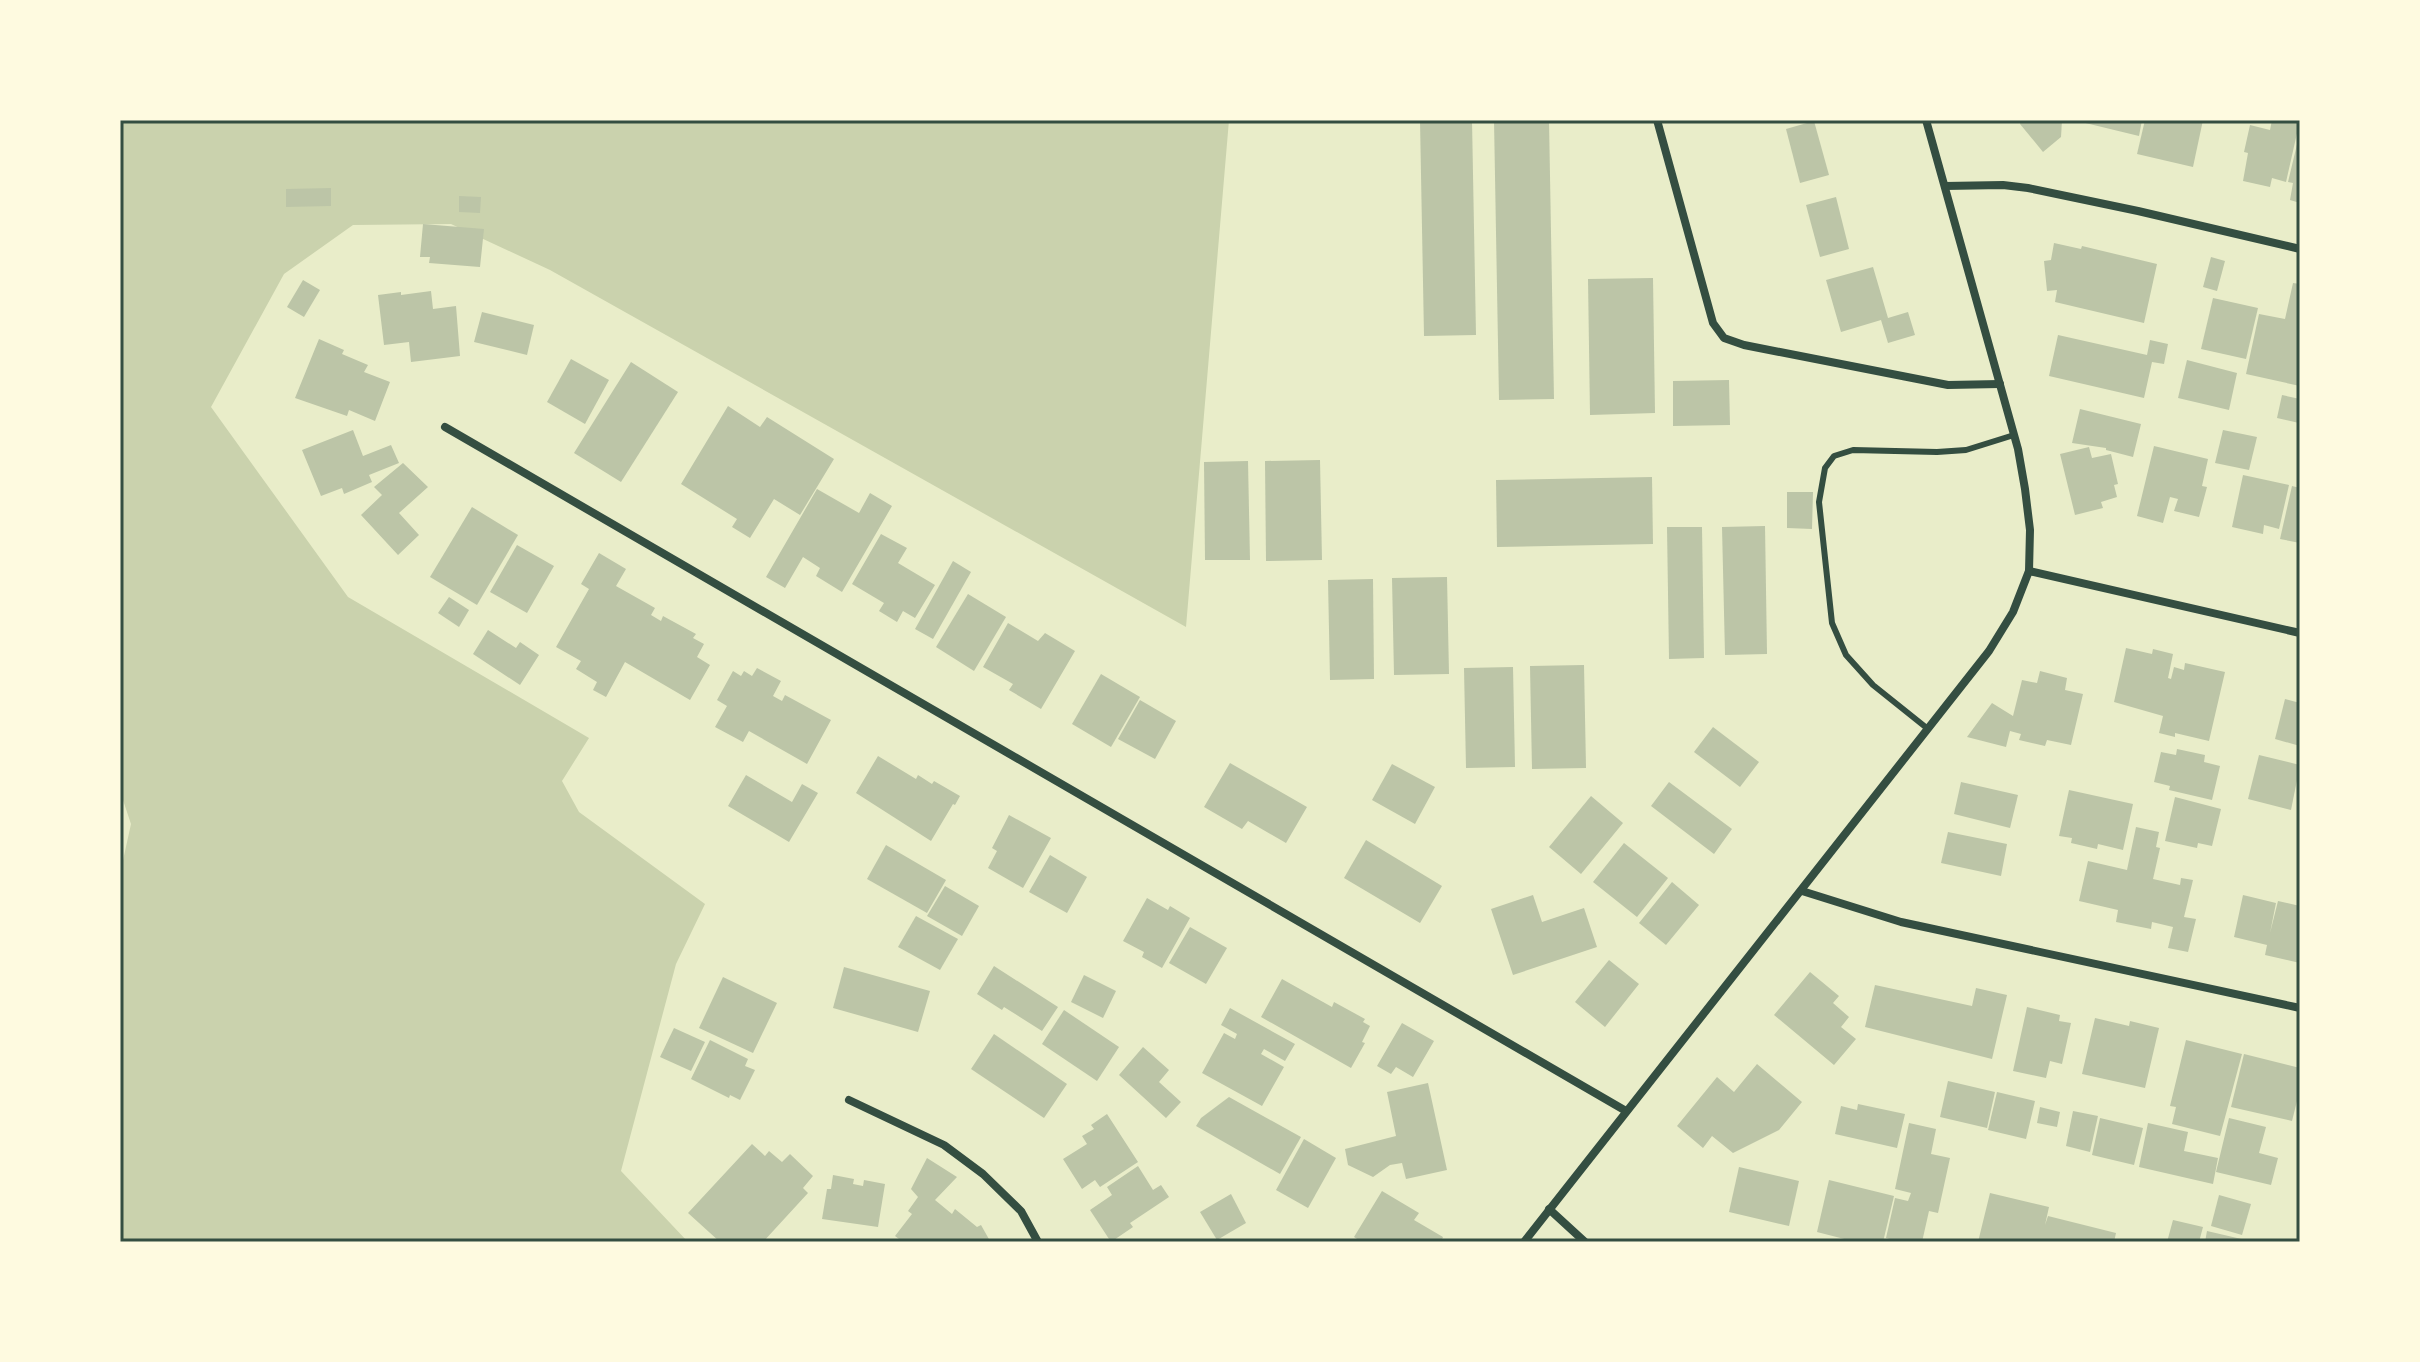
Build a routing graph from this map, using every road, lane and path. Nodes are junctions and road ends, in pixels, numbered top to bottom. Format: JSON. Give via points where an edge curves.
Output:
{"nodes":[{"id":1,"x":1657,"y":120,"type":"edge"},
{"id":2,"x":1926,"y":120,"type":"edge"},
{"id":3,"x":1945,"y":186,"type":"junction"},
{"id":4,"x":2300,"y":249,"type":"edge"},
{"id":5,"x":2000,"y":384,"type":"junction"},
{"id":6,"x":445,"y":427,"type":"dead end"},
{"id":7,"x":2014,"y":435,"type":"junction"},
{"id":8,"x":2029,"y":571,"type":"junction"},
{"id":9,"x":2300,"y":633,"type":"edge"},
{"id":10,"x":1928,"y":729,"type":"junction"},
{"id":11,"x":1802,"y":891,"type":"junction"},
{"id":12,"x":2300,"y":1008,"type":"edge"},
{"id":13,"x":849,"y":1100,"type":"dead end"},
{"id":14,"x":1626,"y":1111,"type":"junction"},
{"id":15,"x":1549,"y":1209,"type":"junction"},
{"id":16,"x":1038,"y":1242,"type":"edge"},
{"id":17,"x":1524,"y":1242,"type":"edge"},
{"id":18,"x":1585,"y":1242,"type":"edge"}],
"edges":[{"from":1,"to":5,"type":"street","via":[[1713,323],[1724,338],[1948,385]]},
{"from":2,"to":3,"type":"street"},
{"from":3,"to":4,"type":"street","via":[[2028,188]]},
{"from":3,"to":5,"type":"street"},
{"from":5,"to":7,"type":"street"},
{"from":6,"to":14,"type":"street"},
{"from":7,"to":8,"type":"street","via":[[2030,530]]},
{"from":7,"to":10,"type":"lane","via":[[1966,450],[1853,450],[1834,456],[1825,468],[1819,502],[1832,623],[1846,655],[1873,685]]},
{"from":8,"to":9,"type":"street"},
{"from":8,"to":10,"type":"street","via":[[2013,612],[1989,651]]},
{"from":10,"to":11,"type":"street"},
{"from":11,"to":12,"type":"street","via":[[1901,922]]},
{"from":11,"to":14,"type":"street"},
{"from":13,"to":16,"type":"street","via":[[944,1145],[983,1174],[1021,1211]]},
{"from":14,"to":15,"type":"street"},
{"from":15,"to":17,"type":"street"},
{"from":15,"to":18,"type":"street"}]}
